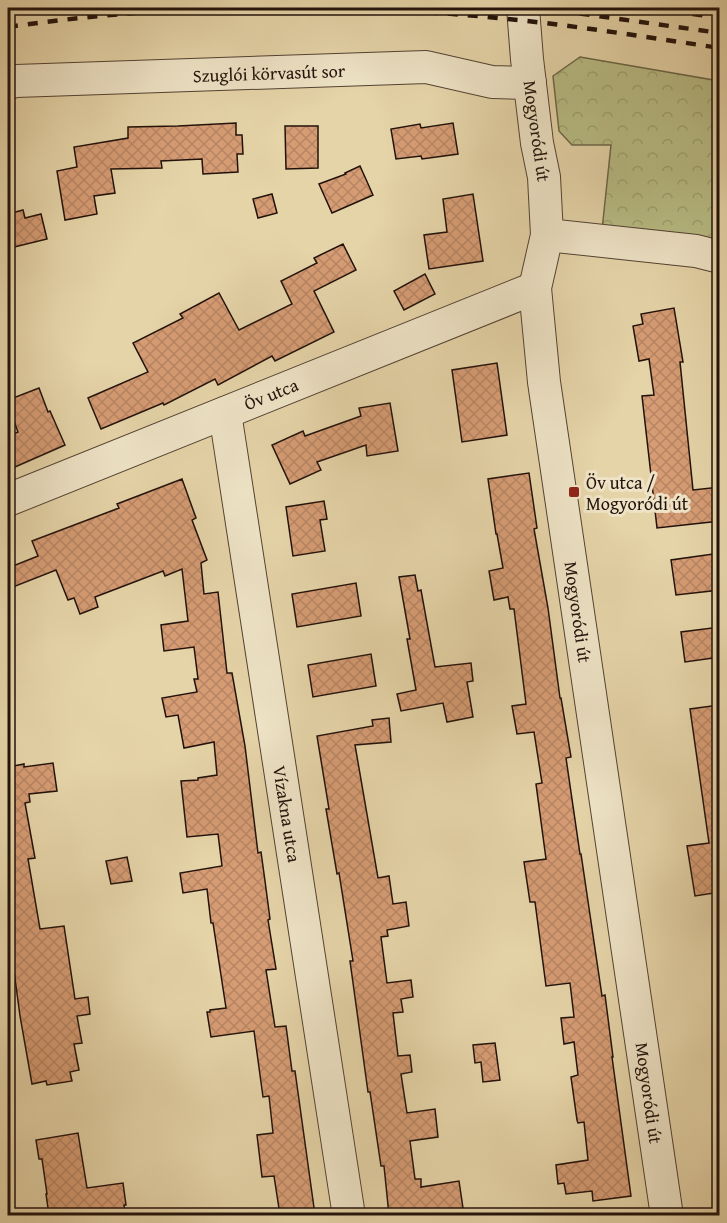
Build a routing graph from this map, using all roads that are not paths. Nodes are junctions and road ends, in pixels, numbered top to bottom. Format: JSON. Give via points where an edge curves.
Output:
{"nodes":[{"id":1,"x":523,"y":8,"type":"edge"},
{"id":2,"x":8,"y":83,"type":"edge"},
{"id":3,"x":530,"y":83,"type":"junction"},
{"id":4,"x":548,"y":236,"type":"junction"},
{"id":5,"x":720,"y":257,"type":"edge"},
{"id":6,"x":535,"y":288,"type":"junction"},
{"id":7,"x":225,"y":413,"type":"junction"},
{"id":8,"x":8,"y":500,"type":"edge"},
{"id":9,"x":349,"y":1215,"type":"edge"},
{"id":10,"x":667,"y":1215,"type":"edge"}],
"edges":[{"from":1,"to":3,"type":"street","name":"Mogyoródi út"},
{"from":2,"to":3,"type":"street","name":"Szuglói körvasút sor","via":[[426,67],[492,82]]},
{"from":3,"to":4,"type":"street","name":"Mogyoródi út"},
{"from":4,"to":5,"type":"street","via":[[696,251]]},
{"from":4,"to":6,"type":"street","name":"Mogyoródi út"},
{"from":6,"to":7,"type":"street","name":"Öv utca"},
{"from":6,"to":10,"type":"street","name":"Mogyoródi út","via":[[546,394]]},
{"from":7,"to":8,"type":"street","name":"Öv utca"},
{"from":7,"to":9,"type":"street","name":"Vízakna utca"}]}
